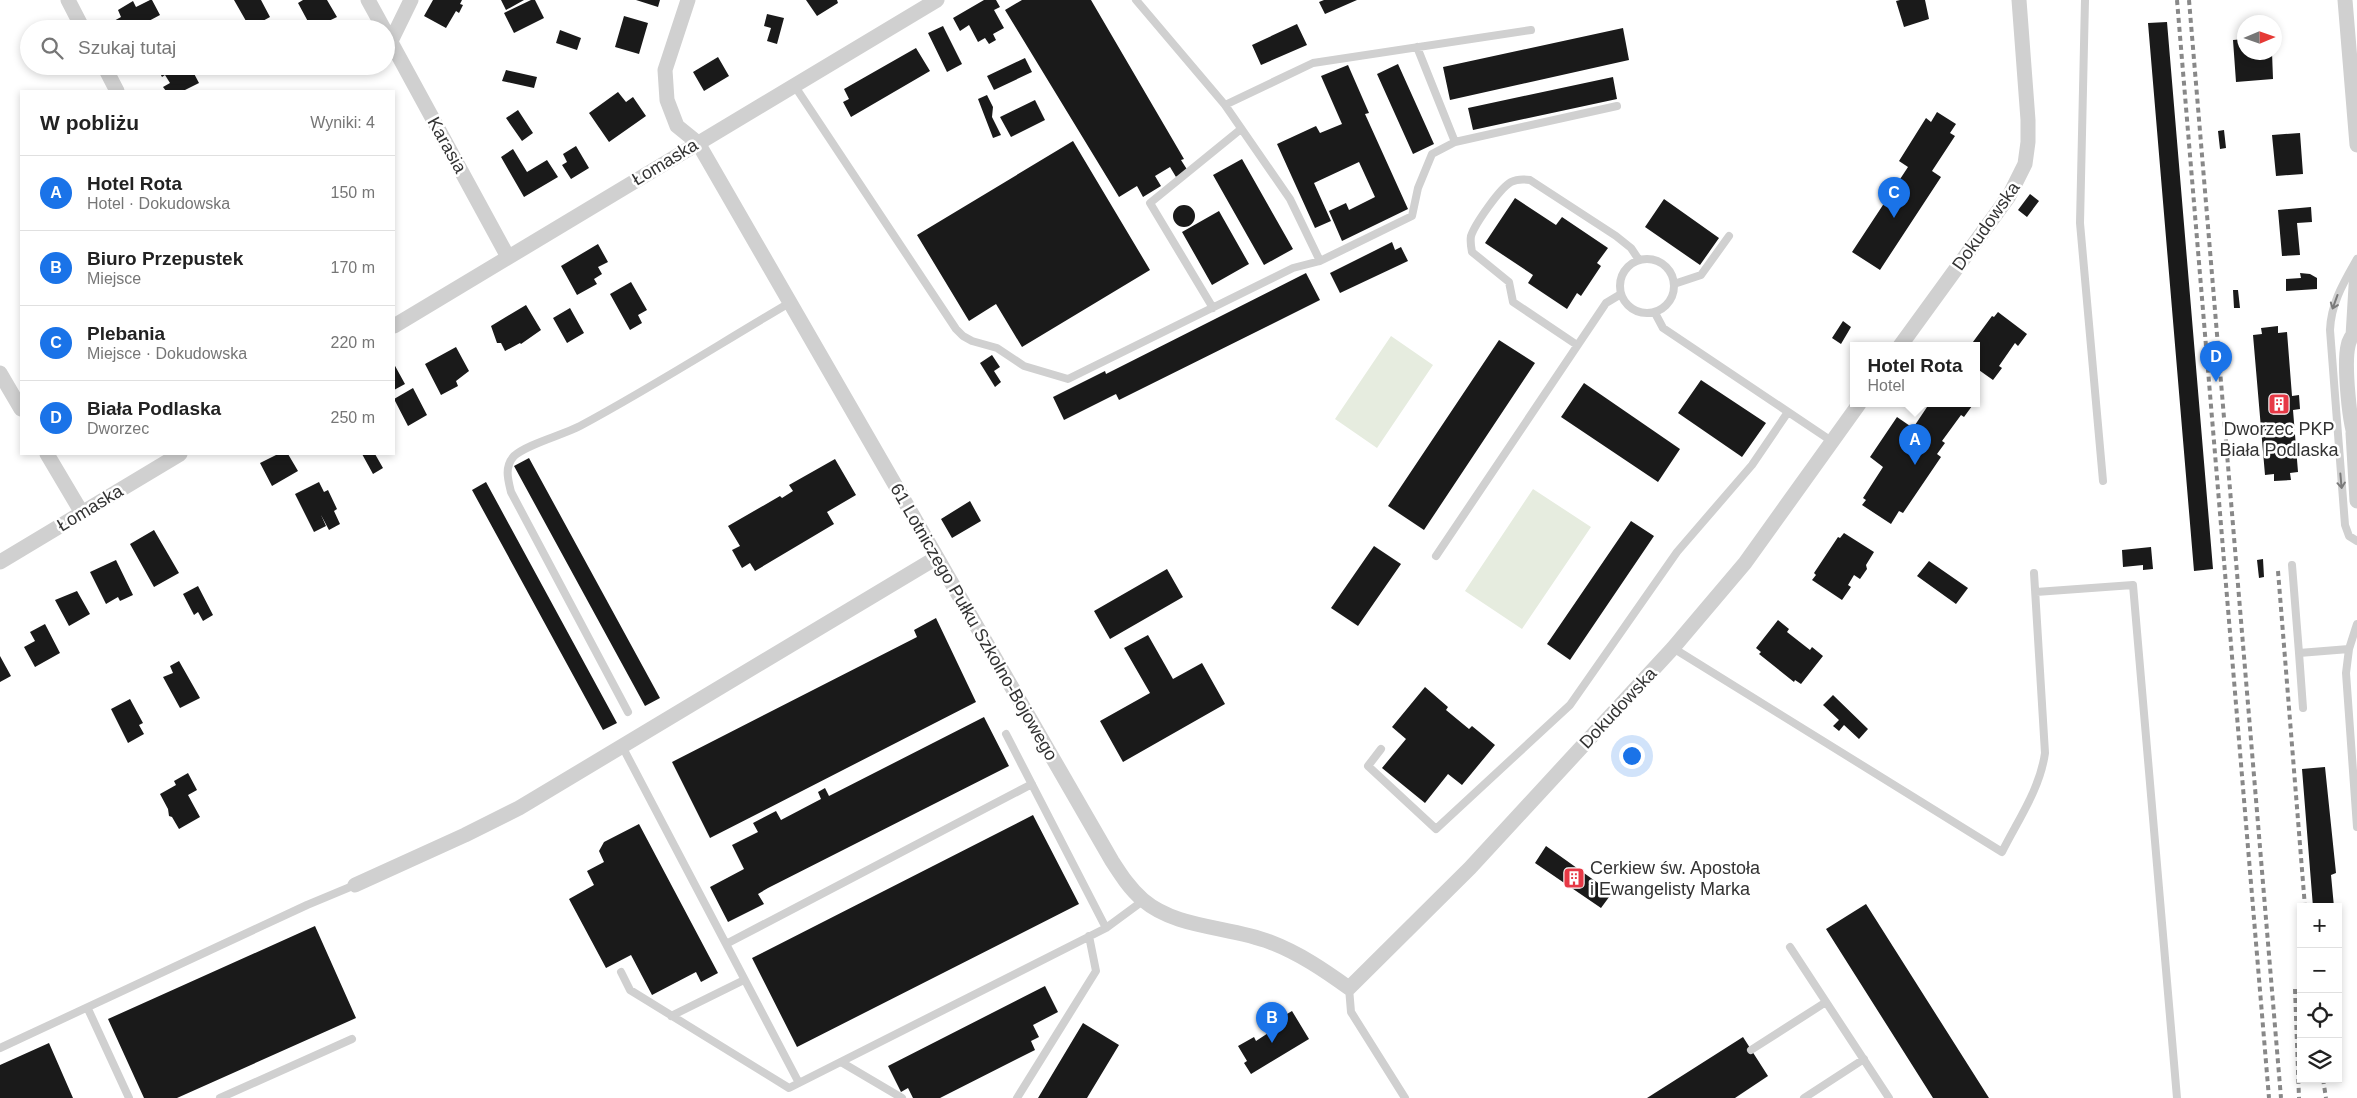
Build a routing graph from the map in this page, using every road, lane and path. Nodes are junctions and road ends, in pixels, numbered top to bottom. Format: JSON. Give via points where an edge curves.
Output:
{"nodes":[{"id":1,"x":68,"y":0,"type":"edge"},
{"id":2,"x":368,"y":0,"type":"edge"},
{"id":3,"x":411,"y":0,"type":"edge"},
{"id":4,"x":688,"y":0,"type":"edge"},
{"id":5,"x":937,"y":0,"type":"edge"},
{"id":6,"x":1136,"y":0,"type":"edge"},
{"id":7,"x":2019,"y":0,"type":"edge"},
{"id":8,"x":2084,"y":0,"type":"edge"},
{"id":9,"x":2345,"y":0,"type":"edge"},
{"id":10,"x":78,"y":20,"type":"edge"},
{"id":11,"x":379,"y":20,"type":"edge"},
{"id":12,"x":395,"y":23,"type":"edge"},
{"id":13,"x":1531,"y":30,"type":"dead end"},
{"id":14,"x":1416,"y":47,"type":"junction"},
{"id":15,"x":395,"y":49,"type":"edge"},
{"id":16,"x":109,"y":75,"type":"edge"},
{"id":17,"x":794,"y":85,"type":"junction"},
{"id":18,"x":116,"y":90,"type":"edge"},
{"id":19,"x":1225,"y":105,"type":"junction"},
{"id":20,"x":1617,"y":106,"type":"dead end"},
{"id":21,"x":1241,"y":129,"type":"junction"},
{"id":22,"x":1455,"y":142,"type":"junction"},
{"id":23,"x":698,"y":143,"type":"junction"},
{"id":24,"x":2357,"y":145,"type":"edge"},
{"id":25,"x":1729,"y":236,"type":"dead end"},
{"id":26,"x":508,"y":257,"type":"junction"},
{"id":27,"x":2357,"y":259,"type":"edge"},
{"id":28,"x":1639,"y":260,"type":"junction"},
{"id":29,"x":1320,"y":261,"type":"junction"},
{"id":30,"x":2357,"y":270,"type":"edge"},
{"id":31,"x":1674,"y":284,"type":"junction"},
{"id":32,"x":1621,"y":294,"type":"junction"},
{"id":33,"x":791,"y":302,"type":"junction"},
{"id":34,"x":1213,"y":308,"type":"junction"},
{"id":35,"x":1655,"y":313,"type":"junction"},
{"id":36,"x":395,"y":325,"type":"edge"},
{"id":37,"x":2355,"y":333,"type":"edge"},
{"id":38,"x":1903,"y":342,"type":"edge"},
{"id":39,"x":1578,"y":345,"type":"junction"},
{"id":40,"x":0,"y":373,"type":"edge"},
{"id":41,"x":2353,"y":386,"type":"edge"},
{"id":42,"x":2354,"y":402,"type":"edge"},
{"id":43,"x":20,"y":407,"type":"edge"},
{"id":44,"x":1857,"y":407,"type":"edge"},
{"id":45,"x":1788,"y":412,"type":"junction"},
{"id":46,"x":2355,"y":437,"type":"edge"},
{"id":47,"x":1833,"y":442,"type":"junction"},
{"id":48,"x":48,"y":455,"type":"edge"},
{"id":49,"x":178,"y":455,"type":"edge"},
{"id":50,"x":2103,"y":481,"type":"dead end"},
{"id":51,"x":2357,"y":501,"type":"edge"},
{"id":52,"x":82,"y":513,"type":"junction"},
{"id":53,"x":2357,"y":541,"type":"edge"},
{"id":54,"x":1436,"y":556,"type":"dead end"},
{"id":55,"x":936,"y":558,"type":"junction"},
{"id":56,"x":0,"y":562,"type":"edge"},
{"id":57,"x":2292,"y":565,"type":"dead end"},
{"id":58,"x":2034,"y":573,"type":"dead end"},
{"id":59,"x":2036,"y":592,"type":"junction"},
{"id":60,"x":2357,"y":624,"type":"edge"},
{"id":61,"x":1673,"y":648,"type":"junction"},
{"id":62,"x":2349,"y":649,"type":"junction"},
{"id":63,"x":2299,"y":653,"type":"junction"},
{"id":64,"x":2303,"y":708,"type":"dead end"},
{"id":65,"x":628,"y":712,"type":"dead end"},
{"id":66,"x":1006,"y":734,"type":"dead end"},
{"id":67,"x":622,"y":746,"type":"junction"},
{"id":68,"x":1382,"y":749,"type":"dead end"},
{"id":69,"x":1032,"y":784,"type":"junction"},
{"id":70,"x":2356,"y":796,"type":"edge"},
{"id":71,"x":2357,"y":827,"type":"edge"},
{"id":72,"x":355,"y":885,"type":"joint"},
{"id":73,"x":1144,"y":900,"type":"junction"},
{"id":74,"x":1106,"y":928,"type":"junction"},
{"id":75,"x":1088,"y":936,"type":"junction"},
{"id":76,"x":726,"y":944,"type":"junction"},
{"id":77,"x":1790,"y":947,"type":"dead end"},
{"id":78,"x":621,"y":972,"type":"dead end"},
{"id":79,"x":744,"y":980,"type":"junction"},
{"id":80,"x":1349,"y":988,"type":"junction"},
{"id":81,"x":1826,"y":1002,"type":"junction"},
{"id":82,"x":88,"y":1009,"type":"junction"},
{"id":83,"x":672,"y":1016,"type":"junction"},
{"id":84,"x":352,"y":1039,"type":"dead end"},
{"id":85,"x":0,"y":1048,"type":"edge"},
{"id":86,"x":1751,"y":1050,"type":"dead end"},
{"id":87,"x":1864,"y":1060,"type":"junction"},
{"id":88,"x":841,"y":1062,"type":"junction"},
{"id":89,"x":799,"y":1083,"type":"junction"},
{"id":90,"x":236,"y":1095,"type":"edge"},
{"id":91,"x":129,"y":1098,"type":"edge"},
{"id":92,"x":220,"y":1098,"type":"edge"},
{"id":93,"x":902,"y":1098,"type":"edge"},
{"id":94,"x":1017,"y":1098,"type":"edge"},
{"id":95,"x":1405,"y":1098,"type":"edge"},
{"id":96,"x":1804,"y":1098,"type":"edge"},
{"id":97,"x":1889,"y":1098,"type":"edge"},
{"id":98,"x":2177,"y":1098,"type":"edge"}],
"edges":[{"from":1,"to":10,"type":"street"},
{"from":2,"to":11,"type":"street","name":"Karasia"},
{"from":3,"to":12,"type":"street"},
{"from":4,"to":23,"type":"street","via":[[665,70],[667,100],[677,126]]},
{"from":5,"to":17,"type":"street","name":"Łomaska"},
{"from":6,"to":19,"type":"lane"},
{"from":7,"to":38,"type":"street","name":"Dokudowska","via":[[2028,120],[2025,164],[2009,196]]},
{"from":8,"to":50,"type":"lane","via":[[2080,223]]},
{"from":9,"to":24,"type":"street"},
{"from":13,"to":14,"type":"lane"},
{"from":14,"to":19,"type":"lane","via":[[1313,63]]},
{"from":14,"to":22,"type":"lane"},
{"from":15,"to":26,"type":"street","name":"Karasia"},
{"from":16,"to":18,"type":"street"},
{"from":17,"to":23,"type":"street","name":"Łomaska"},
{"from":17,"to":34,"type":"lane","via":[[963,336],[997,348],[1024,366],[1068,379]]},
{"from":19,"to":21,"type":"lane"},
{"from":20,"to":22,"type":"lane"},
{"from":21,"to":29,"type":"lane","via":[[1290,199]]},
{"from":21,"to":34,"type":"lane","via":[[1150,203]]},
{"from":22,"to":29,"type":"lane","via":[[1432,154],[1418,188],[1412,216]]},
{"from":23,"to":26,"type":"street","name":"Łomaska"},
{"from":23,"to":33,"type":"street","name":"61 Lotniczego Pułku Szkolno-Bojowego"},
{"from":25,"to":31,"type":"lane","via":[[1701,275]]},
{"from":26,"to":36,"type":"street","name":"Łomaska"},
{"from":27,"to":53,"type":"lane","one_way":true,"via":[[2332,309],[2330,330],[2345,525],[2349,536]]},
{"from":28,"to":31,"type":"lane","via":[[1651,259],[1662,263],[1671,272]]},
{"from":28,"to":32,"type":"lane","via":[[1628,266],[1621,276]]},
{"from":28,"to":39,"type":"lane","via":[[1616,236],[1530,180],[1511,182],[1500,192],[1474,231],[1472,252],[1509,282],[1513,302]]},
{"from":29,"to":34,"type":"lane","via":[[1293,268]]},
{"from":30,"to":37,"type":"street"},
{"from":31,"to":35,"type":"lane","via":[[1666,306]]},
{"from":32,"to":35,"type":"lane","via":[[1632,309],[1643,314]]},
{"from":32,"to":39,"type":"lane","via":[[1606,303]]},
{"from":33,"to":55,"type":"street","name":"61 Lotniczego Pułku Szkolno-Bojowego"},
{"from":33,"to":65,"type":"lane","via":[[579,426],[524,450],[510,462],[507,470],[512,492]]},
{"from":35,"to":45,"type":"lane","via":[[1663,328]]},
{"from":37,"to":41,"type":"street","via":[[2347,350]]},
{"from":39,"to":54,"type":"lane"},
{"from":40,"to":43,"type":"street"},
{"from":41,"to":42,"type":"street"},
{"from":42,"to":46,"type":"street"},
{"from":44,"to":47,"type":"street","name":"Dokudowska"},
{"from":45,"to":47,"type":"lane"},
{"from":45,"to":68,"type":"lane","via":[[1752,465],[1677,552],[1570,705],[1436,829],[1368,766]]},
{"from":46,"to":51,"type":"street"},
{"from":47,"to":61,"type":"street","name":"Dokudowska","via":[[1745,564]]},
{"from":48,"to":52,"type":"street"},
{"from":49,"to":52,"type":"street","name":"Łomaska"},
{"from":52,"to":56,"type":"street","name":"Łomaska"},
{"from":55,"to":67,"type":"street"},
{"from":55,"to":73,"type":"street","name":"61 Lotniczego Pułku Szkolno-Bojowego","via":[[1112,861]]},
{"from":57,"to":63,"type":"lane"},
{"from":58,"to":59,"type":"lane"},
{"from":59,"to":61,"type":"lane","via":[[2044,762],[2038,783],[2002,852]]},
{"from":59,"to":98,"type":"lane","via":[[2133,585]]},
{"from":60,"to":62,"type":"lane"},
{"from":61,"to":80,"type":"street","name":"Dokudowska","via":[[1470,868]]},
{"from":62,"to":63,"type":"lane"},
{"from":62,"to":70,"type":"lane","via":[[2346,673]]},
{"from":63,"to":64,"type":"lane"},
{"from":66,"to":69,"type":"lane"},
{"from":67,"to":72,"type":"street","via":[[519,808]]},
{"from":67,"to":76,"type":"lane"},
{"from":69,"to":74,"type":"lane"},
{"from":69,"to":76,"type":"lane"},
{"from":70,"to":71,"type":"lane"},
{"from":72,"to":82,"type":"lane"},
{"from":73,"to":74,"type":"lane"},
{"from":73,"to":80,"type":"street","name":"61 Lotniczego Pułku Szkolno-Bojowego","via":[[1180,918],[1269,941],[1297,954]]},
{"from":74,"to":75,"type":"lane"},
{"from":75,"to":88,"type":"lane"},
{"from":75,"to":94,"type":"lane","via":[[1096,971]]},
{"from":76,"to":79,"type":"lane"},
{"from":77,"to":81,"type":"lane"},
{"from":78,"to":83,"type":"lane","via":[[630,990]]},
{"from":79,"to":83,"type":"lane"},
{"from":79,"to":89,"type":"lane"},
{"from":80,"to":95,"type":"lane","via":[[1351,1012]]},
{"from":81,"to":86,"type":"lane"},
{"from":81,"to":87,"type":"lane"},
{"from":82,"to":85,"type":"lane"},
{"from":82,"to":91,"type":"lane"},
{"from":83,"to":89,"type":"lane","via":[[789,1088]]},
{"from":84,"to":90,"type":"lane"},
{"from":87,"to":96,"type":"lane"},
{"from":87,"to":97,"type":"lane"},
{"from":88,"to":89,"type":"lane"},
{"from":88,"to":93,"type":"lane"},
{"from":90,"to":92,"type":"lane"}]}
